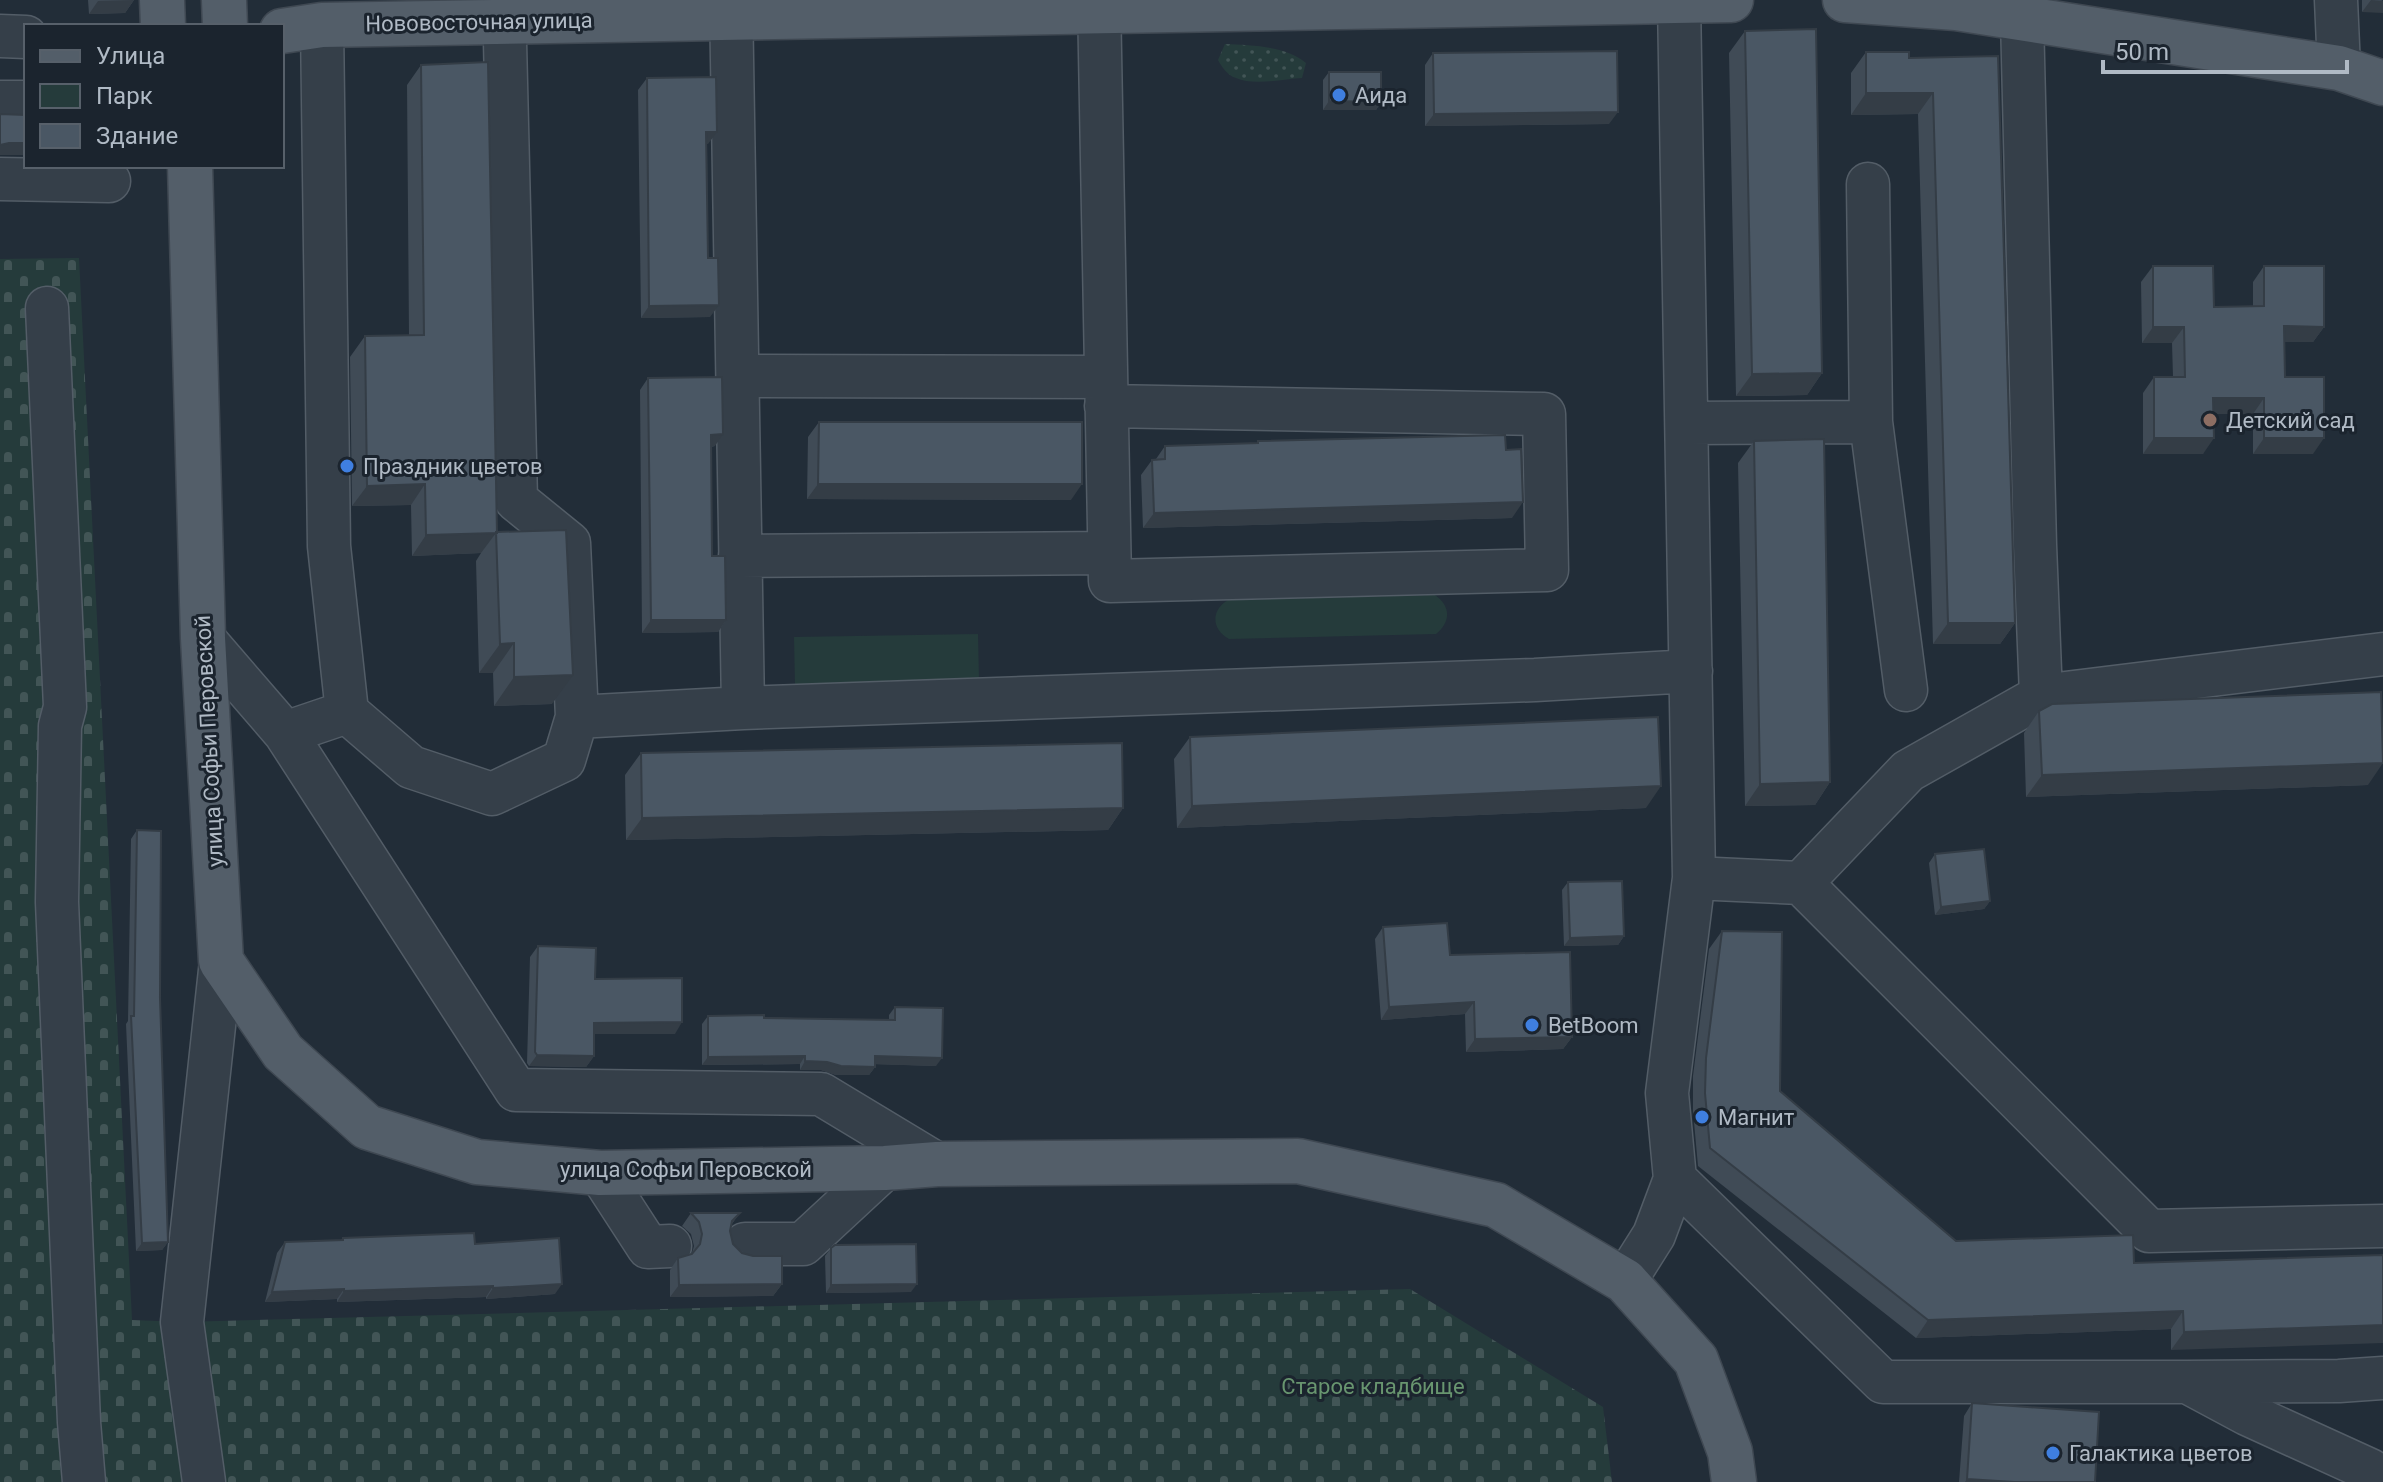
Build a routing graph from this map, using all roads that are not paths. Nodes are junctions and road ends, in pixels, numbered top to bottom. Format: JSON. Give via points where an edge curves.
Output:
{"nodes":[{"id":1,"x":162,"y":0,"type":"edge"},
{"id":2,"x":224,"y":0,"type":"edge"},
{"id":3,"x":1731,"y":0,"type":"edge"},
{"id":4,"x":1845,"y":0,"type":"edge"},
{"id":5,"x":2336,"y":0,"type":"edge"},
{"id":6,"x":1637,"y":1,"type":"edge"},
{"id":7,"x":1679,"y":1,"type":"edge"},
{"id":8,"x":1956,"y":4,"type":"edge"},
{"id":9,"x":1099,"y":6,"type":"edge"},
{"id":10,"x":731,"y":8,"type":"edge"},
{"id":11,"x":504,"y":11,"type":"edge"},
{"id":12,"x":2022,"y":18,"type":"junction"},
{"id":13,"x":163,"y":24,"type":"edge"},
{"id":14,"x":225,"y":24,"type":"edge"},
{"id":15,"x":302,"y":28,"type":"edge"},
{"id":16,"x":0,"y":36,"type":"edge"},
{"id":17,"x":24,"y":37,"type":"edge"},
{"id":18,"x":2339,"y":68,"type":"junction"},
{"id":19,"x":2383,"y":82,"type":"edge"},
{"id":20,"x":0,"y":102,"type":"edge"},
{"id":21,"x":24,"y":102,"type":"edge"},
{"id":22,"x":2383,"y":111,"type":"edge"},
{"id":23,"x":190,"y":168,"type":"edge"},
{"id":24,"x":0,"y":179,"type":"edge"},
{"id":25,"x":109,"y":181,"type":"dead end"},
{"id":26,"x":1868,"y":184,"type":"dead end"},
{"id":27,"x":47,"y":308,"type":"dead end"},
{"id":28,"x":738,"y":376,"type":"junction"},
{"id":29,"x":1106,"y":392,"type":"junction"},
{"id":30,"x":1871,"y":422,"type":"junction"},
{"id":31,"x":1687,"y":423,"type":"junction"},
{"id":32,"x":1109,"y":553,"type":"junction"},
{"id":33,"x":740,"y":556,"type":"junction"},
{"id":34,"x":203,"y":638,"type":"junction"},
{"id":35,"x":2383,"y":654,"type":"edge"},
{"id":36,"x":1691,"y":671,"type":"junction"},
{"id":37,"x":1906,"y":690,"type":"dead end"},
{"id":38,"x":2041,"y":696,"type":"junction"},
{"id":39,"x":743,"y":708,"type":"junction"},
{"id":40,"x":347,"y":712,"type":"junction"},
{"id":41,"x":577,"y":717,"type":"junction"},
{"id":42,"x":285,"y":733,"type":"junction"},
{"id":43,"x":1694,"y":878,"type":"junction"},
{"id":44,"x":1801,"y":883,"type":"junction"},
{"id":45,"x":221,"y":961,"type":"junction"},
{"id":46,"x":937,"y":1164,"type":"junction"},
{"id":47,"x":885,"y":1168,"type":"junction"},
{"id":48,"x":600,"y":1173,"type":"junction"},
{"id":49,"x":1675,"y":1179,"type":"junction"},
{"id":50,"x":2383,"y":1226,"type":"edge"},
{"id":51,"x":745,"y":1244,"type":"dead end"},
{"id":52,"x":670,"y":1246,"type":"dead end"},
{"id":53,"x":1625,"y":1281,"type":"junction"},
{"id":54,"x":2383,"y":1378,"type":"edge"},
{"id":55,"x":2187,"y":1382,"type":"junction"},
{"id":56,"x":2375,"y":1468,"type":"edge"},
{"id":57,"x":84,"y":1482,"type":"edge"},
{"id":58,"x":204,"y":1482,"type":"edge"},
{"id":59,"x":1734,"y":1482,"type":"edge"}],
"edges":[{"from":1,"to":13,"type":"main road"},
{"from":2,"to":14,"type":"main road"},
{"from":3,"to":7,"type":"main road","name":"Нововосточная улица"},
{"from":4,"to":8,"type":"main road"},
{"from":5,"to":18,"type":"street"},
{"from":6,"to":7,"type":"main road","name":"Нововосточная улица"},
{"from":6,"to":9,"type":"main road","name":"Нововосточная улица"},
{"from":7,"to":31,"type":"street"},
{"from":8,"to":12,"type":"main road"},
{"from":9,"to":10,"type":"main road","name":"Нововосточная улица"},
{"from":9,"to":29,"type":"street"},
{"from":10,"to":11,"type":"main road","name":"Нововосточная улица"},
{"from":10,"to":28,"type":"street"},
{"from":11,"to":15,"type":"main road","name":"Нововосточная улица"},
{"from":11,"to":41,"type":"street","via":[[516,500],[569,543]]},
{"from":12,"to":18,"type":"main road"},
{"from":12,"to":38,"type":"street"},
{"from":15,"to":40,"type":"street","via":[[329,546]]},
{"from":16,"to":17,"type":"street"},
{"from":18,"to":19,"type":"main road"},
{"from":19,"to":22,"type":"street"},
{"from":20,"to":21,"type":"street"},
{"from":23,"to":34,"type":"main road","name":"улица Софьи Перовской"},
{"from":24,"to":25,"type":"street"},
{"from":26,"to":30,"type":"street"},
{"from":27,"to":57,"type":"street","via":[[65,707],[60,726],[57,902]]},
{"from":28,"to":29,"type":"street"},
{"from":28,"to":33,"type":"street"},
{"from":29,"to":32,"type":"street"},
{"from":29,"to":32,"type":"street","via":[[1544,414],[1547,570],[1110,581]]},
{"from":30,"to":31,"type":"street"},
{"from":30,"to":37,"type":"street"},
{"from":31,"to":36,"type":"street"},
{"from":32,"to":33,"type":"street"},
{"from":33,"to":39,"type":"street"},
{"from":34,"to":42,"type":"street"},
{"from":34,"to":45,"type":"main road","name":"улица Софьи Перовской"},
{"from":35,"to":38,"type":"street"},
{"from":36,"to":39,"type":"street"},
{"from":36,"to":43,"type":"street"},
{"from":38,"to":44,"type":"street","via":[[1908,771]]},
{"from":39,"to":41,"type":"street"},
{"from":40,"to":41,"type":"street","via":[[411,767],[492,794],[564,760]]},
{"from":40,"to":42,"type":"street"},
{"from":42,"to":46,"type":"street","via":[[516,1090],[821,1094]]},
{"from":43,"to":44,"type":"street"},
{"from":43,"to":49,"type":"street","via":[[1667,1093]]},
{"from":44,"to":50,"type":"street","via":[[2149,1231]]},
{"from":45,"to":48,"type":"main road","name":"улица Софьи Перовской","via":[[283,1052],[367,1127],[477,1162]]},
{"from":45,"to":58,"type":"street","via":[[182,1322]]},
{"from":46,"to":47,"type":"main road","name":"улица Софьи Перовской"},
{"from":46,"to":53,"type":"main road","name":"улица Софьи Перовской","via":[[1298,1161],[1496,1205]]},
{"from":47,"to":48,"type":"main road","name":"улица Софьи Перовской"},
{"from":47,"to":51,"type":"street","via":[[803,1244]]},
{"from":48,"to":52,"type":"street","via":[[648,1247]]},
{"from":49,"to":53,"type":"street","via":[[1654,1235]]},
{"from":49,"to":55,"type":"street","via":[[1883,1382]]},
{"from":53,"to":59,"type":"main road","name":"улица Софьи Перовской","via":[[1696,1360],[1730,1452]]},
{"from":54,"to":55,"type":"street"},
{"from":55,"to":56,"type":"street","via":[[2247,1414]]}]}
